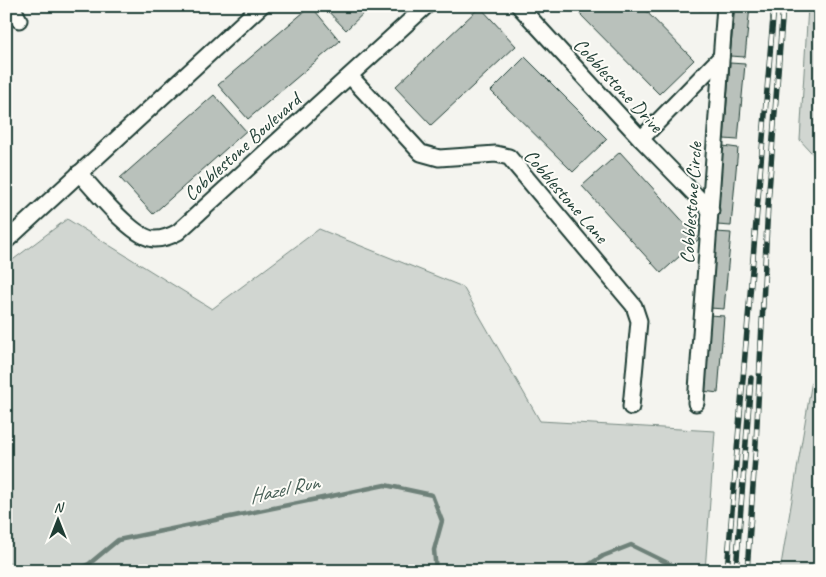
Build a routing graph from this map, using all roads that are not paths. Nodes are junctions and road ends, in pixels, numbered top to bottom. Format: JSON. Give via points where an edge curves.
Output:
{"nodes":[{"id":1,"x":12,"y":6,"type":"edge"},
{"id":2,"x":261,"y":6,"type":"edge"},
{"id":3,"x":426,"y":6,"type":"edge"},
{"id":4,"x":519,"y":6,"type":"edge"},
{"id":5,"x":725,"y":6,"type":"edge"},
{"id":6,"x":19,"y":20,"type":"dead end"},
{"id":7,"x":721,"y":57,"type":"junction"},
{"id":8,"x":350,"y":76,"type":"junction"},
{"id":9,"x":641,"y":139,"type":"junction"},
{"id":10,"x":79,"y":173,"type":"junction"},
{"id":11,"x":711,"y":211,"type":"junction"},
{"id":12,"x":6,"y":240,"type":"edge"},
{"id":13,"x":696,"y":403,"type":"dead end"},
{"id":14,"x":631,"y":407,"type":"dead end"}],
"edges":[{"from":1,"to":6,"type":"street"},
{"from":2,"to":10,"type":"street"},
{"from":3,"to":8,"type":"street","name":"Cobblestone Boulevard"},
{"from":4,"to":9,"type":"street","name":"Cobblestone Drive"},
{"from":5,"to":7,"type":"street","name":"Cobblestone Circle"},
{"from":7,"to":9,"type":"street"},
{"from":7,"to":11,"type":"street","name":"Cobblestone Circle"},
{"from":8,"to":10,"type":"street","name":"Cobblestone Boulevard","via":[[178,232],[168,237],[155,240],[136,232]]},
{"from":8,"to":14,"type":"street","name":"Cobblestone Lane","via":[[421,153],[439,158],[496,154],[509,157],[634,306],[639,321]]},
{"from":9,"to":11,"type":"street","name":"Cobblestone Drive"},
{"from":10,"to":12,"type":"street"},
{"from":11,"to":13,"type":"street","name":"Cobblestone Circle"}]}
